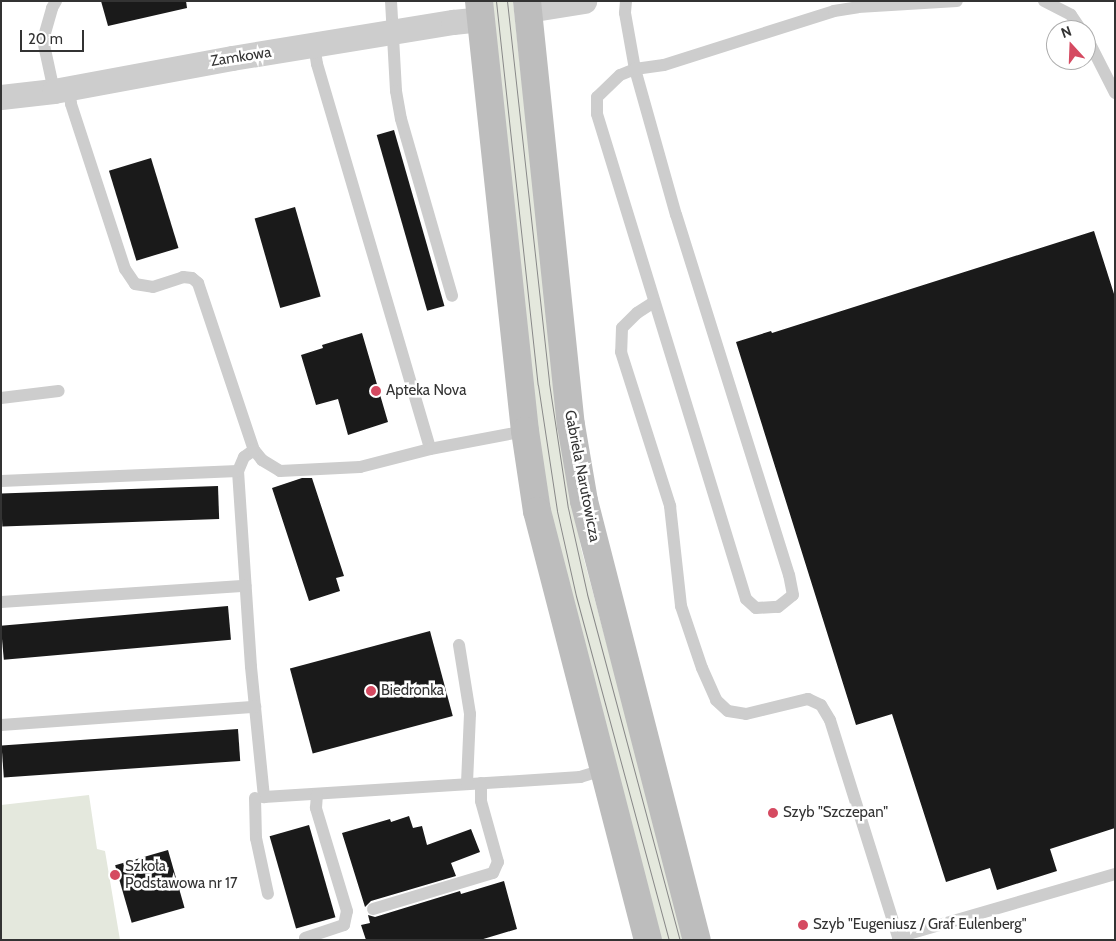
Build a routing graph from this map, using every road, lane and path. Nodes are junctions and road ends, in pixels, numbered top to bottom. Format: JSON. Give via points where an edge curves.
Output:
{"nodes":[{"id":1,"x":56,"y":1,"type":"edge"},
{"id":2,"x":391,"y":1,"type":"edge"},
{"id":3,"x":584,"y":1,"type":"edge"},
{"id":4,"x":626,"y":1,"type":"edge"},
{"id":5,"x":957,"y":1,"type":"edge"},
{"id":6,"x":1044,"y":1,"type":"edge"},
{"id":7,"x":527,"y":6,"type":"edge"},
{"id":8,"x":480,"y":10,"type":"edge"},
{"id":9,"x":1074,"y":20,"type":"edge"},
{"id":10,"x":392,"y":32,"type":"junction"},
{"id":11,"x":314,"y":44,"type":"junction"},
{"id":12,"x":1096,"y":56,"type":"edge"},
{"id":13,"x":635,"y":70,"type":"junction"},
{"id":14,"x":62,"y":89,"type":"junction"},
{"id":15,"x":1115,"y":93,"type":"edge"},
{"id":16,"x":1,"y":97,"type":"edge"},
{"id":17,"x":452,"y":296,"type":"dead end"},
{"id":18,"x":654,"y":302,"type":"junction"},
{"id":19,"x":59,"y":391,"type":"dead end"},
{"id":20,"x":1,"y":398,"type":"edge"},
{"id":21,"x":525,"y":431,"type":"junction"},
{"id":22,"x":430,"y":449,"type":"junction"},
{"id":23,"x":254,"y":450,"type":"junction"},
{"id":24,"x":238,"y":470,"type":"junction"},
{"id":25,"x":1,"y":481,"type":"edge"},
{"id":26,"x":245,"y":586,"type":"junction"},
{"id":27,"x":1,"y":602,"type":"edge"},
{"id":28,"x":459,"y":645,"type":"dead end"},
{"id":29,"x":255,"y":707,"type":"junction"},
{"id":30,"x":1,"y":724,"type":"edge"},
{"id":31,"x":603,"y":770,"type":"junction"},
{"id":32,"x":481,"y":783,"type":"junction"},
{"id":33,"x":467,"y":784,"type":"junction"},
{"id":34,"x":317,"y":795,"type":"junction"},
{"id":35,"x":255,"y":798,"type":"dead end"},
{"id":36,"x":1115,"y":874,"type":"edge"},
{"id":37,"x":268,"y":894,"type":"dead end"},
{"id":38,"x":373,"y":909,"type":"dead end"},
{"id":39,"x":305,"y":938,"type":"dead end"},
{"id":40,"x":899,"y":938,"type":"edge"},
{"id":41,"x":648,"y":940,"type":"edge"},
{"id":42,"x":697,"y":940,"type":"edge"}],
"edges":[{"from":1,"to":14,"type":"lane","via":[[44,40]]},
{"from":2,"to":10,"type":"lane"},
{"from":3,"to":7,"type":"street"},
{"from":4,"to":13,"type":"lane"},
{"from":5,"to":13,"type":"lane","via":[[834,11],[664,65]]},
{"from":6,"to":9,"type":"lane"},
{"from":7,"to":42,"type":"street","name":"Gabriela Narutowicza","via":[[571,426],[582,492]]},
{"from":8,"to":10,"type":"street","name":"Zamkowa"},
{"from":8,"to":21,"type":"street"},
{"from":10,"to":11,"type":"street","name":"Zamkowa"},
{"from":10,"to":17,"type":"lane","via":[[401,119]]},
{"from":11,"to":14,"type":"street","name":"Zamkowa"},
{"from":11,"to":22,"type":"lane","via":[[317,64]]},
{"from":12,"to":15,"type":"lane"},
{"from":13,"to":18,"type":"lane","via":[[620,75],[597,97],[597,114]]},
{"from":13,"to":18,"type":"lane","via":[[676,215],[789,575],[793,596],[778,607],[756,608],[746,599]]},
{"from":14,"to":16,"type":"street","name":"Zamkowa"},
{"from":14,"to":23,"type":"lane","via":[[71,104],[124,269],[135,284],[153,287],[183,277],[198,283]]},
{"from":18,"to":40,"type":"lane","via":[[622,328],[621,352],[670,506],[681,606],[702,668],[716,700],[728,711],[746,714],[808,699],[822,705],[830,720]]},
{"from":19,"to":20,"type":"lane"},
{"from":21,"to":22,"type":"lane"},
{"from":21,"to":31,"type":"street","via":[[537,511]]},
{"from":22,"to":23,"type":"lane","via":[[360,467],[280,471],[262,460]]},
{"from":23,"to":24,"type":"lane","via":[[244,457]]},
{"from":24,"to":25,"type":"lane"},
{"from":24,"to":26,"type":"lane"},
{"from":26,"to":27,"type":"lane"},
{"from":26,"to":29,"type":"lane"},
{"from":28,"to":33,"type":"lane","via":[[470,714]]},
{"from":29,"to":30,"type":"lane"},
{"from":29,"to":34,"type":"lane","via":[[264,797]]},
{"from":31,"to":32,"type":"lane","via":[[580,777]]},
{"from":31,"to":41,"type":"street"},
{"from":32,"to":33,"type":"lane"},
{"from":32,"to":38,"type":"lane","via":[[480,802],[498,862],[493,873]]},
{"from":33,"to":34,"type":"lane"},
{"from":34,"to":39,"type":"lane","via":[[316,808],[346,911],[344,925]]},
{"from":35,"to":37,"type":"lane","via":[[256,838]]},
{"from":36,"to":40,"type":"lane"}]}
